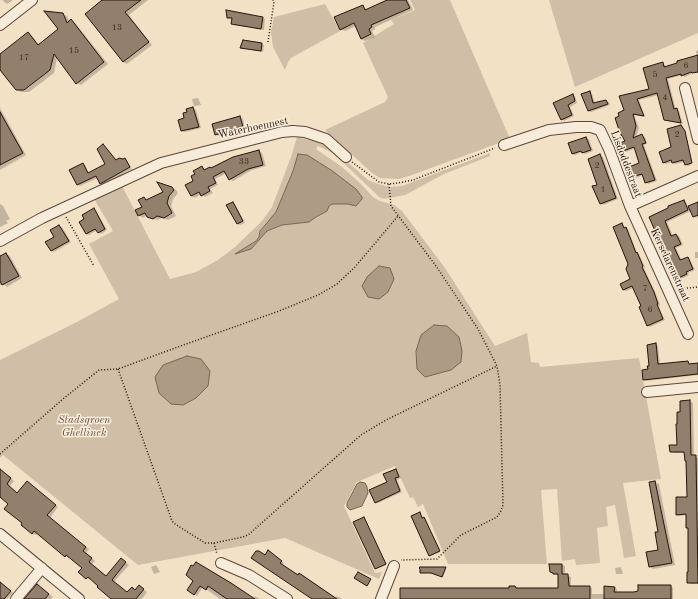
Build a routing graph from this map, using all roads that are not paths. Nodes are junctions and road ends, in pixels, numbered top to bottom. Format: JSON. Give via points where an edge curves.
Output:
{"nodes":[{"id":1,"x":32,"y":0,"type":"edge"},
{"id":2,"x":0,"y":25,"type":"edge"},
{"id":3,"x":685,"y":88,"type":"dead end"},
{"id":4,"x":698,"y":138,"type":"edge"},
{"id":5,"x":504,"y":145,"type":"road end"},
{"id":6,"x":346,"y":157,"type":"road end"},
{"id":7,"x":698,"y":176,"type":"edge"},
{"id":8,"x":630,"y":206,"type":"junction"},
{"id":9,"x":0,"y":241,"type":"edge"},
{"id":10,"x":688,"y":334,"type":"dead end"},
{"id":11,"x":698,"y":387,"type":"edge"},
{"id":12,"x":648,"y":392,"type":"dead end"},
{"id":13,"x":0,"y":534,"type":"edge"},
{"id":14,"x":221,"y":562,"type":"road end"},
{"id":15,"x":394,"y":566,"type":"road end"},
{"id":16,"x":42,"y":568,"type":"junction"},
{"id":17,"x":16,"y":599,"type":"edge"},
{"id":18,"x":79,"y":599,"type":"edge"},
{"id":19,"x":287,"y":599,"type":"edge"},
{"id":20,"x":381,"y":599,"type":"edge"}],
"edges":[{"from":1,"to":2,"type":"street"},
{"from":3,"to":4,"type":"street"},
{"from":5,"to":8,"type":"street","name":"Lisdoddestraat","via":[[549,130],[576,127],[600,130]]},
{"from":6,"to":9,"type":"street","name":"Waterhoennest","via":[[326,139],[293,130],[282,132],[161,163],[61,209]]},
{"from":7,"to":8,"type":"street"},
{"from":8,"to":10,"type":"street","name":"Kerselarenstraat"},
{"from":11,"to":12,"type":"street"},
{"from":13,"to":16,"type":"street"},
{"from":14,"to":19,"type":"street","via":[[249,574]]},
{"from":15,"to":20,"type":"street"},
{"from":16,"to":17,"type":"street"},
{"from":16,"to":18,"type":"street"}]}
